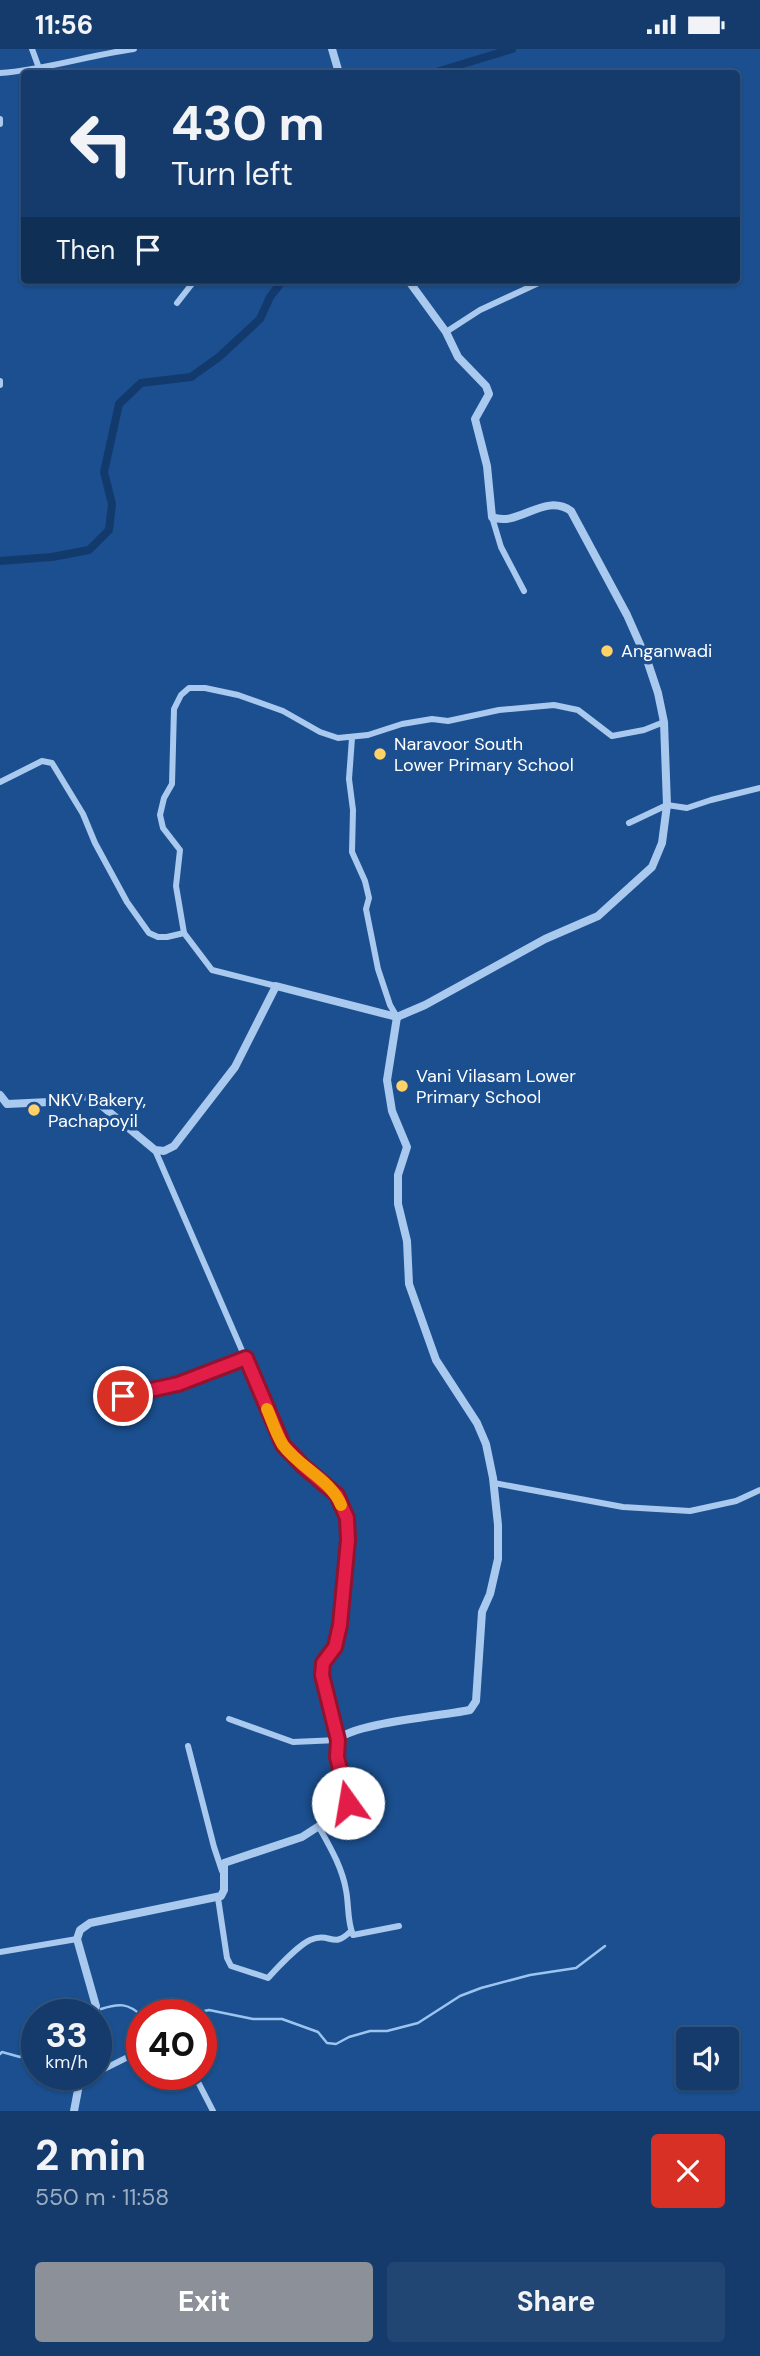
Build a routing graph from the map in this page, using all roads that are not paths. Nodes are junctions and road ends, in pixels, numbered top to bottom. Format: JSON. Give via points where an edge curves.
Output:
{"nodes":[{"id":1,"x":32,"y":49,"type":"edge"},
{"id":2,"x":134,"y":49,"type":"edge"},
{"id":3,"x":332,"y":49,"type":"edge"},
{"id":4,"x":101,"y":51,"type":"edge"},
{"id":5,"x":39,"y":68,"type":"junction"},
{"id":6,"x":34,"y":70,"type":"edge"},
{"id":7,"x":338,"y":70,"type":"edge"},
{"id":8,"x":21,"y":72,"type":"edge"},
{"id":9,"x":0,"y":73,"type":"edge"},
{"id":10,"x":192,"y":284,"type":"edge"},
{"id":11,"x":411,"y":284,"type":"edge"},
{"id":12,"x":536,"y":284,"type":"edge"},
{"id":13,"x":177,"y":303,"type":"dead end"},
{"id":14,"x":446,"y":332,"type":"junction"},
{"id":15,"x":492,"y":517,"type":"junction"},
{"id":16,"x":524,"y":591,"type":"dead end"},
{"id":17,"x":664,"y":722,"type":"junction"},
{"id":18,"x":352,"y":738,"type":"junction"},
{"id":19,"x":0,"y":782,"type":"edge"},
{"id":20,"x":760,"y":788,"type":"edge"},
{"id":21,"x":667,"y":805,"type":"junction"},
{"id":22,"x":629,"y":823,"type":"dead end"},
{"id":23,"x":184,"y":933,"type":"junction"},
{"id":24,"x":276,"y":986,"type":"junction"},
{"id":25,"x":397,"y":1017,"type":"junction"},
{"id":26,"x":0,"y":1095,"type":"edge"},
{"id":27,"x":155,"y":1150,"type":"junction"},
{"id":28,"x":246,"y":1358,"type":"junction"},
{"id":29,"x":123,"y":1396,"type":"dead end"},
{"id":30,"x":494,"y":1483,"type":"junction"},
{"id":31,"x":760,"y":1490,"type":"edge"},
{"id":32,"x":229,"y":1719,"type":"dead end"},
{"id":33,"x":338,"y":1740,"type":"junction"},
{"id":34,"x":188,"y":1746,"type":"dead end"},
{"id":35,"x":320,"y":1826,"type":"junction"},
{"id":36,"x":222,"y":1871,"type":"junction"},
{"id":37,"x":218,"y":1898,"type":"junction"},
{"id":38,"x":399,"y":1926,"type":"dead end"},
{"id":39,"x":351,"y":1931,"type":"junction"},
{"id":40,"x":77,"y":1939,"type":"junction"},
{"id":41,"x":0,"y":1952,"type":"edge"},
{"id":42,"x":94,"y":1999,"type":"edge"},
{"id":43,"x":78,"y":2090,"type":"edge"},
{"id":44,"x":203,"y":2090,"type":"edge"},
{"id":45,"x":74,"y":2111,"type":"edge"},
{"id":46,"x":214,"y":2111,"type":"edge"}],
"edges":[{"from":1,"to":5,"type":"street"},
{"from":2,"to":4,"type":"street"},
{"from":3,"to":7,"type":"street"},
{"from":4,"to":5,"type":"street"},
{"from":5,"to":6,"type":"street"},
{"from":8,"to":9,"type":"street"},
{"from":10,"to":13,"type":"street"},
{"from":11,"to":14,"type":"street"},
{"from":12,"to":14,"type":"street"},
{"from":14,"to":15,"type":"street","via":[[458,357],[489,394],[475,419],[487,465]]},
{"from":15,"to":16,"type":"street","via":[[501,547]]},
{"from":15,"to":17,"type":"street","via":[[562,504],[571,511],[642,649]]},
{"from":17,"to":18,"type":"street","via":[[612,736],[578,710],[554,705],[447,721],[432,719]]},
{"from":17,"to":21,"type":"street"},
{"from":18,"to":23,"type":"street","via":[[320,732],[283,711],[218,689],[189,688],[181,695],[174,709],[172,784],[160,815],[163,828],[180,850],[176,886]]},
{"from":18,"to":25,"type":"street","via":[[352,852],[369,898],[366,909],[378,969]]},
{"from":19,"to":23,"type":"street","via":[[41,761],[52,763],[127,902],[149,933],[167,937]]},
{"from":20,"to":21,"type":"street","via":[[687,808]]},
{"from":21,"to":22,"type":"street"},
{"from":21,"to":25,"type":"street","via":[[662,843],[652,867],[598,916]]},
{"from":23,"to":24,"type":"street","via":[[212,970]]},
{"from":24,"to":25,"type":"street"},
{"from":24,"to":27,"type":"street","via":[[235,1067],[174,1146]]},
{"from":25,"to":30,"type":"street","via":[[387,1080],[392,1111],[407,1147],[398,1175],[398,1204],[410,1284],[436,1360],[486,1444]]},
{"from":26,"to":27,"type":"street","via":[[7,1104],[85,1096]]},
{"from":27,"to":28,"type":"street"},
{"from":28,"to":29,"type":"street","via":[[178,1384]]},
{"from":28,"to":33,"type":"street","via":[[283,1445],[337,1495],[347,1518],[340,1625],[322,1675]]},
{"from":30,"to":31,"type":"street","via":[[623,1507],[690,1511],[736,1501]]},
{"from":30,"to":33,"type":"street","via":[[498,1559],[482,1612],[476,1701],[470,1710],[362,1728]]},
{"from":32,"to":33,"type":"street","via":[[293,1742]]},
{"from":33,"to":35,"type":"street","via":[[347,1808]]},
{"from":34,"to":36,"type":"street"},
{"from":35,"to":36,"type":"street","via":[[279,1846],[231,1859]]},
{"from":35,"to":39,"type":"street","via":[[341,1870]]},
{"from":36,"to":37,"type":"street","via":[[224,1891]]},
{"from":37,"to":39,"type":"street","via":[[231,1966],[268,1978],[311,1939],[341,1940]]},
{"from":37,"to":40,"type":"street","via":[[90,1923]]},
{"from":38,"to":39,"type":"street","via":[[353,1935]]},
{"from":40,"to":41,"type":"street"},
{"from":40,"to":42,"type":"street"},
{"from":43,"to":45,"type":"street"},
{"from":44,"to":46,"type":"street"}]}
